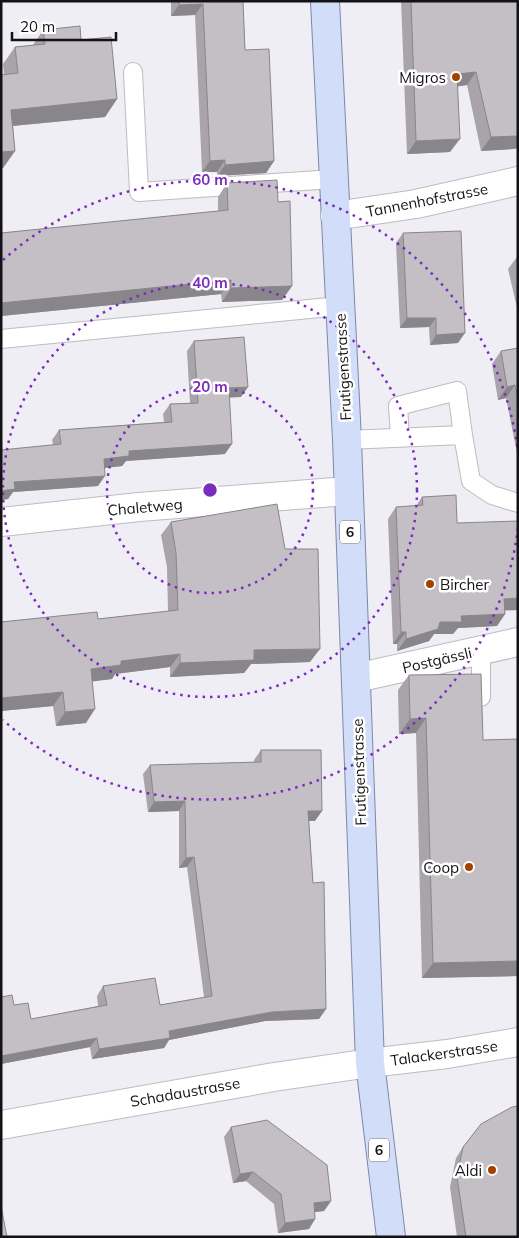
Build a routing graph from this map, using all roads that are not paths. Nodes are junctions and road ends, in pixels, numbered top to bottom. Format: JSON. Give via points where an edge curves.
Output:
{"nodes":[{"id":1,"x":325,"y":1,"type":"edge"},
{"id":2,"x":134,"y":72,"type":"dead end"},
{"id":3,"x":334,"y":179,"type":"junction"},
{"id":4,"x":518,"y":181,"type":"edge"},
{"id":5,"x":336,"y":216,"type":"junction"},
{"id":6,"x":340,"y":306,"type":"junction"},
{"id":7,"x":1,"y":339,"type":"edge"},
{"id":8,"x":462,"y":435,"type":"junction"},
{"id":9,"x":400,"y":437,"type":"junction"},
{"id":10,"x":347,"y":440,"type":"junction"},
{"id":11,"x":348,"y":491,"type":"junction"},
{"id":12,"x":518,"y":503,"type":"edge"},
{"id":13,"x":1,"y":522,"type":"edge"},
{"id":14,"x":518,"y":642,"type":"edge"},
{"id":15,"x":481,"y":650,"type":"junction"},
{"id":16,"x":356,"y":678,"type":"junction"},
{"id":17,"x":482,"y":717,"type":"edge"},
{"id":18,"x":518,"y":1042,"type":"edge"},
{"id":19,"x":370,"y":1062,"type":"junction"},
{"id":20,"x":1,"y":1125,"type":"edge"},
{"id":21,"x":391,"y":1237,"type":"edge"}],
"edges":[{"from":1,"to":3,"type":"main road","name":"Frutigenstrasse","number":"6"},
{"from":2,"to":3,"type":"lane","via":[[139,192]]},
{"from":3,"to":5,"type":"main road","name":"Frutigenstrasse","number":"6"},
{"from":4,"to":5,"type":"street","name":"Tannenhofstrasse","via":[[416,204]]},
{"from":5,"to":6,"type":"main road","name":"Frutigenstrasse","number":"6"},
{"from":6,"to":7,"type":"lane","name":"Frutigenstrasse"},
{"from":6,"to":10,"type":"main road","name":"Frutigenstrasse","number":"6"},
{"from":8,"to":9,"type":"lane"},
{"from":8,"to":9,"type":"lane","via":[[457,391],[398,406]]},
{"from":8,"to":12,"type":"lane","via":[[471,481],[492,495]]},
{"from":9,"to":10,"type":"lane"},
{"from":10,"to":11,"type":"main road","name":"Frutigenstrasse","number":"6"},
{"from":11,"to":13,"type":"street","name":"Chaletweg","via":[[139,507]]},
{"from":11,"to":16,"type":"main road","name":"Frutigenstrasse","number":"6"},
{"from":14,"to":15,"type":"street","name":"Postgässli"},
{"from":15,"to":16,"type":"street","name":"Postgässli"},
{"from":15,"to":17,"type":"lane"},
{"from":16,"to":19,"type":"main road","name":"Frutigenstrasse","number":"6"},
{"from":18,"to":19,"type":"street","name":"Talackerstrasse"},
{"from":19,"to":20,"type":"street","name":"Schadaustrasse"},
{"from":19,"to":21,"type":"main road","name":"Frutigenstrasse","number":"6"}]}
